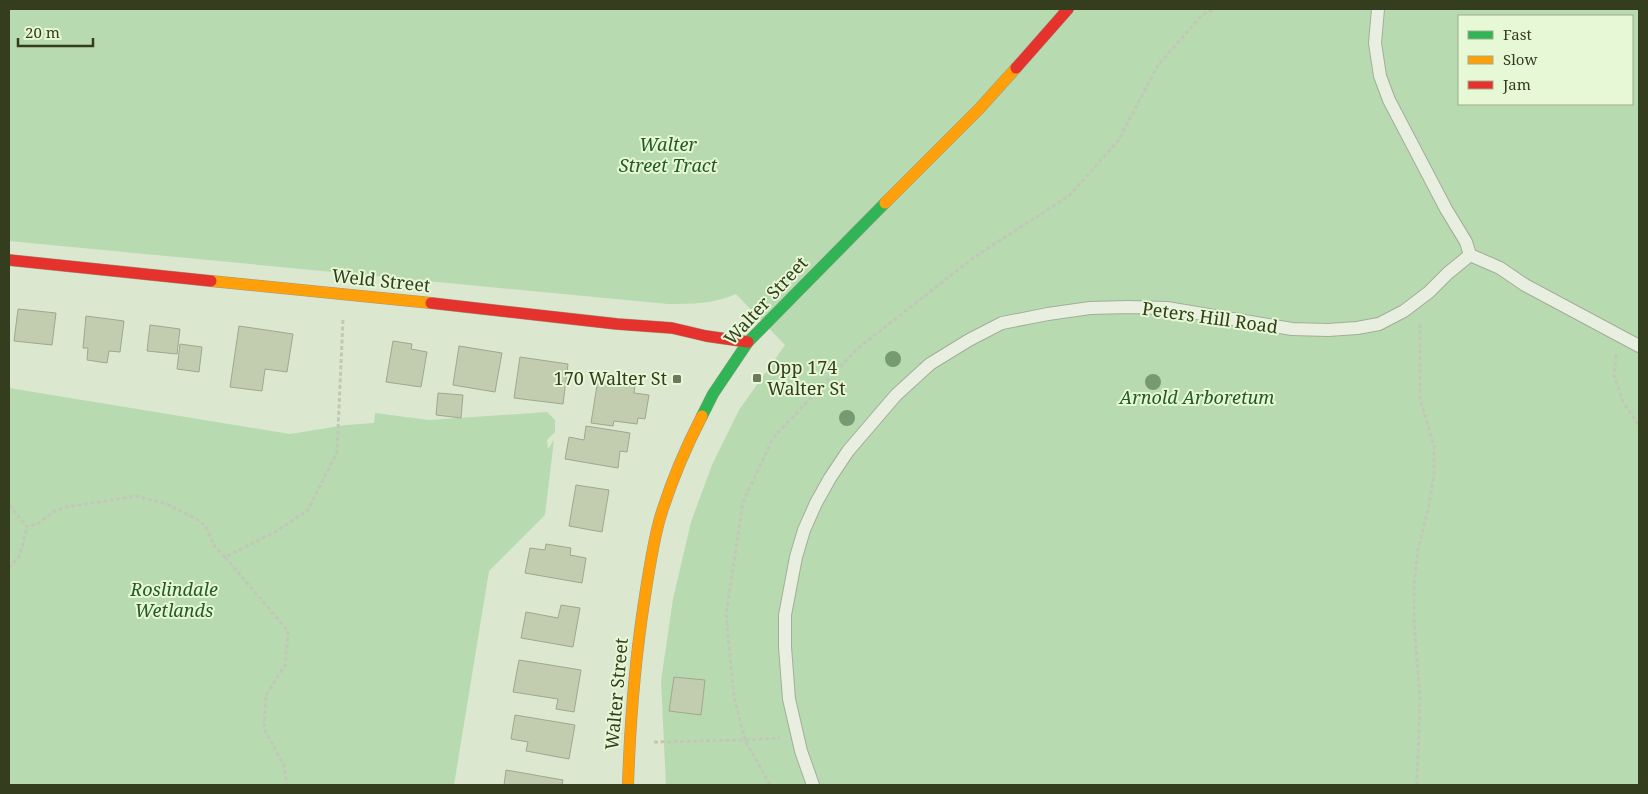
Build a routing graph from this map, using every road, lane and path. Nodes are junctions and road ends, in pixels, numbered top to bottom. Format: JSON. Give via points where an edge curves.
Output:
{"nodes":[{"id":1,"x":1068,"y":9,"type":"edge"},
{"id":2,"x":1215,"y":9,"type":"edge"},
{"id":3,"x":1378,"y":9,"type":"edge"},
{"id":4,"x":1470,"y":255,"type":"junction"},
{"id":5,"x":9,"y":260,"type":"edge"},
{"id":6,"x":346,"y":295,"type":"junction"},
{"id":7,"x":1421,"y":298,"type":"junction"},
{"id":8,"x":1618,"y":334,"type":"junction"},
{"id":9,"x":748,"y":342,"type":"junction"},
{"id":10,"x":1639,"y":346,"type":"edge"},
{"id":11,"x":1639,"y":426,"type":"edge"},
{"id":12,"x":9,"y":505,"type":"edge"},
{"id":13,"x":27,"y":527,"type":"junction"},
{"id":14,"x":225,"y":558,"type":"junction"},
{"id":15,"x":9,"y":568,"type":"edge"},
{"id":16,"x":798,"y":737,"type":"junction"},
{"id":17,"x":745,"y":740,"type":"junction"},
{"id":18,"x":649,"y":742,"type":"dead end"},
{"id":19,"x":287,"y":785,"type":"edge"},
{"id":20,"x":628,"y":785,"type":"edge"},
{"id":21,"x":770,"y":785,"type":"edge"},
{"id":22,"x":813,"y":785,"type":"edge"},
{"id":23,"x":1417,"y":785,"type":"edge"}],
"edges":[{"from":1,"to":9,"type":"street","name":"Walter Street","via":[[979,109]]},
{"from":2,"to":17,"type":"path","via":[[1202,15],[1158,66],[1118,141],[1070,195],[974,258],[857,349],[773,438],[743,502],[726,614],[734,697]]},
{"from":3,"to":4,"type":"lane","via":[[1374,44],[1380,76],[1389,100]]},
{"from":4,"to":7,"type":"lane","name":"Peters Hill Road"},
{"from":4,"to":8,"type":"lane","via":[[1500,268],[1525,285]]},
{"from":5,"to":6,"type":"street","name":"Weld Street"},
{"from":6,"to":9,"type":"street","name":"Weld Street","via":[[672,328]]},
{"from":6,"to":14,"type":"path","via":[[337,452],[308,510],[255,544]]},
{"from":7,"to":16,"type":"lane","name":"Peters Hill Road","via":[[1379,324],[1328,330],[1292,329],[1166,308],[1090,308],[1002,323],[930,364],[896,395],[848,451],[816,503],[804,530],[785,615],[789,700]]},
{"from":7,"to":23,"type":"path","via":[[1420,399],[1434,446],[1434,475],[1414,584],[1420,698]]},
{"from":8,"to":10,"type":"lane"},
{"from":8,"to":11,"type":"path","via":[[1614,375],[1623,402]]},
{"from":9,"to":20,"type":"street","name":"Walter Street","via":[[713,394],[684,451],[660,519],[640,633]]},
{"from":12,"to":13,"type":"path"},
{"from":13,"to":14,"type":"path","via":[[66,507],[136,496],[167,504],[205,525],[215,547]]},
{"from":13,"to":15,"type":"path","via":[[20,555]]},
{"from":14,"to":19,"type":"path","via":[[288,631],[285,665],[266,695],[264,728],[284,765]]},
{"from":16,"to":17,"type":"path"},
{"from":16,"to":22,"type":"lane","name":"Peters Hill Road"},
{"from":17,"to":18,"type":"path"},
{"from":17,"to":21,"type":"path"}]}
